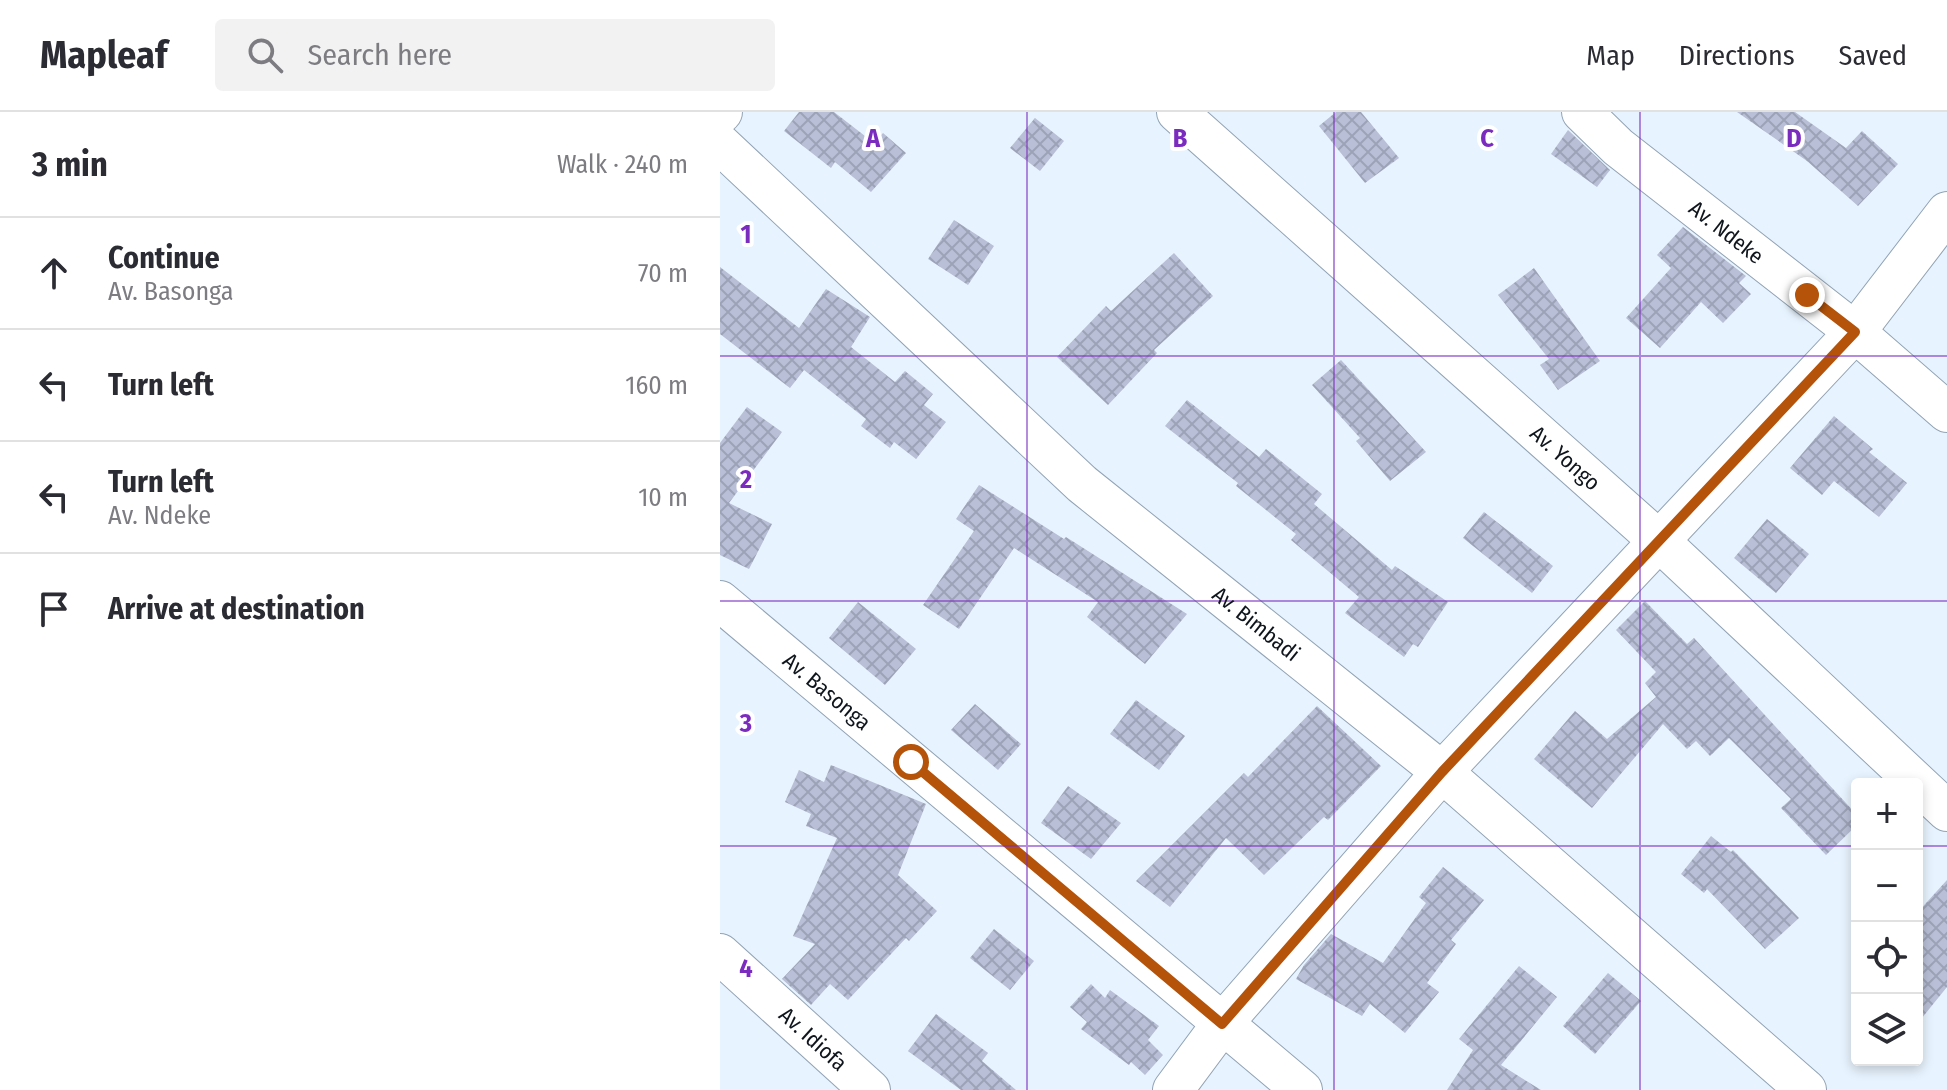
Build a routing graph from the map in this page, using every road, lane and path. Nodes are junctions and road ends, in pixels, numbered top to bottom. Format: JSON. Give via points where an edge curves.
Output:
{"nodes":[{"id":1,"x":1177,"y":112,"type":"edge"},
{"id":2,"x":1582,"y":112,"type":"edge"},
{"id":3,"x":720,"y":144,"type":"edge"},
{"id":4,"x":1947,"y":212,"type":"edge"},
{"id":5,"x":1855,"y":332,"type":"junction"},
{"id":6,"x":1947,"y":412,"type":"edge"},
{"id":7,"x":1658,"y":540,"type":"junction"},
{"id":8,"x":720,"y":601,"type":"edge"},
{"id":9,"x":1442,"y":772,"type":"junction"},
{"id":10,"x":1947,"y":811,"type":"edge"},
{"id":11,"x":720,"y":954,"type":"edge"},
{"id":12,"x":1222,"y":1024,"type":"junction"},
{"id":13,"x":870,"y":1090,"type":"edge"},
{"id":14,"x":1173,"y":1090,"type":"edge"},
{"id":15,"x":1302,"y":1090,"type":"edge"},
{"id":16,"x":1806,"y":1090,"type":"edge"}],
"edges":[{"from":1,"to":7,"type":"street","name":"Av. Yongo"},
{"from":2,"to":5,"type":"street","name":"Av. Ndeke","via":[[1618,147]]},
{"from":3,"to":9,"type":"street","name":"Av. Bimbadi","via":[[1082,484]]},
{"from":4,"to":5,"type":"street"},
{"from":5,"to":6,"type":"street","name":"Av. Ndeke"},
{"from":5,"to":7,"type":"street"},
{"from":7,"to":9,"type":"street"},
{"from":7,"to":10,"type":"street","name":"Av. Yongo"},
{"from":8,"to":12,"type":"street","name":"Av. Basonga"},
{"from":9,"to":12,"type":"street"},
{"from":9,"to":16,"type":"street","name":"Av. Bimbadi"},
{"from":11,"to":13,"type":"street","name":"Av. Idiofa"},
{"from":12,"to":14,"type":"street"},
{"from":12,"to":15,"type":"street","name":"Av. Basonga"}]}
